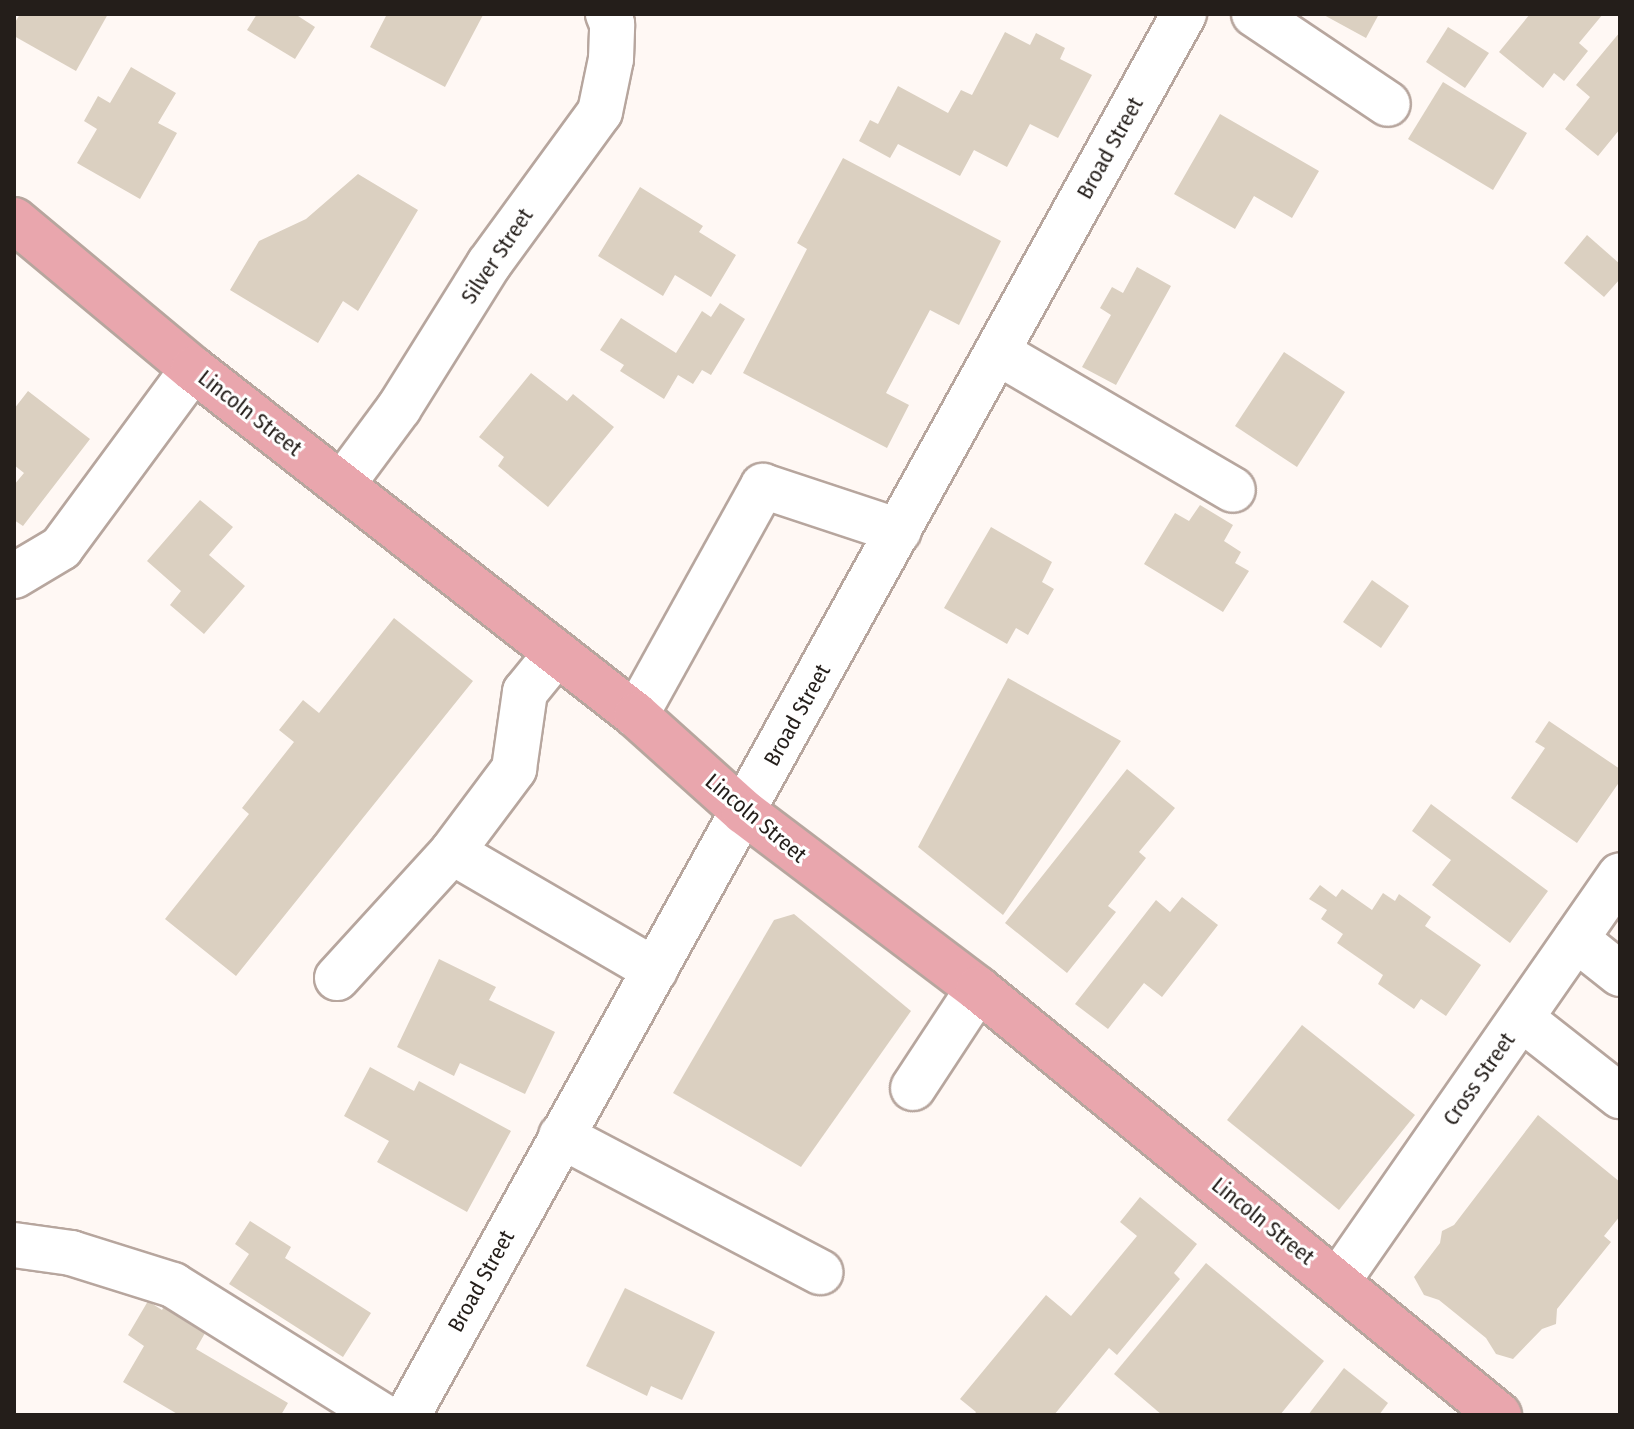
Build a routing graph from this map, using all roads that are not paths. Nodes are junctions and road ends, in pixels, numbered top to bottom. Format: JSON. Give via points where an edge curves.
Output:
{"nodes":[{"id":1,"x":608,"y":14,"type":"edge"},
{"id":2,"x":1184,"y":14,"type":"edge"},
{"id":3,"x":1254,"y":14,"type":"edge"},
{"id":4,"x":1388,"y":104,"type":"dead end"},
{"id":5,"x":14,"y":220,"type":"edge"},
{"id":6,"x":997,"y":352,"type":"junction"},
{"id":7,"x":193,"y":369,"type":"junction"},
{"id":8,"x":342,"y":485,"type":"junction"},
{"id":9,"x":1233,"y":490,"type":"dead end"},
{"id":10,"x":899,"y":531,"type":"junction"},
{"id":11,"x":14,"y":576,"type":"edge"},
{"id":12,"x":556,"y":654,"type":"junction"},
{"id":13,"x":636,"y":715,"type":"junction"},
{"id":14,"x":744,"y":812,"type":"junction"},
{"id":15,"x":452,"y":852,"type":"junction"},
{"id":16,"x":1620,"y":876,"type":"edge"},
{"id":17,"x":1576,"y":939,"type":"junction"},
{"id":18,"x":655,"y":970,"type":"junction"},
{"id":19,"x":1620,"y":974,"type":"edge"},
{"id":20,"x":337,"y":978,"type":"dead end"},
{"id":21,"x":978,"y":989,"type":"junction"},
{"id":22,"x":1522,"y":1019,"type":"junction"},
{"id":23,"x":913,"y":1088,"type":"dead end"},
{"id":24,"x":1620,"y":1096,"type":"edge"},
{"id":25,"x":561,"y":1136,"type":"junction"},
{"id":26,"x":14,"y":1245,"type":"edge"},
{"id":27,"x":820,"y":1272,"type":"dead end"},
{"id":28,"x":1338,"y":1281,"type":"junction"},
{"id":29,"x":1475,"y":1408,"type":"edge"},
{"id":30,"x":381,"y":1415,"type":"edge"},
{"id":31,"x":408,"y":1415,"type":"edge"}],
"edges":[{"from":1,"to":8,"type":"street","name":"Silver Street","via":[[611,59],[600,112],[489,264],[399,408]]},
{"from":2,"to":6,"type":"street","name":"Broad Street"},
{"from":3,"to":4,"type":"street"},
{"from":5,"to":7,"type":"main road","name":"Lincoln Street"},
{"from":6,"to":9,"type":"street"},
{"from":6,"to":10,"type":"street","name":"Broad Street"},
{"from":7,"to":8,"type":"main road","name":"Lincoln Street"},
{"from":7,"to":11,"type":"street","via":[[61,548]]},
{"from":8,"to":12,"type":"main road","name":"Lincoln Street"},
{"from":10,"to":13,"type":"street","via":[[763,486]]},
{"from":10,"to":14,"type":"street","name":"Broad Street"},
{"from":12,"to":13,"type":"main road","name":"Lincoln Street"},
{"from":12,"to":15,"type":"street","via":[[525,692],[514,769]]},
{"from":13,"to":14,"type":"main road","name":"Lincoln Street"},
{"from":14,"to":18,"type":"street","name":"Broad Street"},
{"from":14,"to":21,"type":"main road","name":"Lincoln Street"},
{"from":15,"to":18,"type":"street"},
{"from":15,"to":20,"type":"street"},
{"from":16,"to":17,"type":"street","name":"Cross Street"},
{"from":17,"to":19,"type":"street"},
{"from":17,"to":22,"type":"street","name":"Cross Street"},
{"from":18,"to":25,"type":"street","name":"Broad Street"},
{"from":21,"to":23,"type":"street"},
{"from":21,"to":28,"type":"main road","name":"Lincoln Street"},
{"from":22,"to":24,"type":"street"},
{"from":22,"to":28,"type":"street","name":"Cross Street"},
{"from":25,"to":27,"type":"street"},
{"from":25,"to":31,"type":"street","name":"Broad Street"},
{"from":26,"to":30,"type":"street","via":[[71,1253],[173,1285]]},
{"from":28,"to":29,"type":"main road","name":"Lincoln Street"}]}
